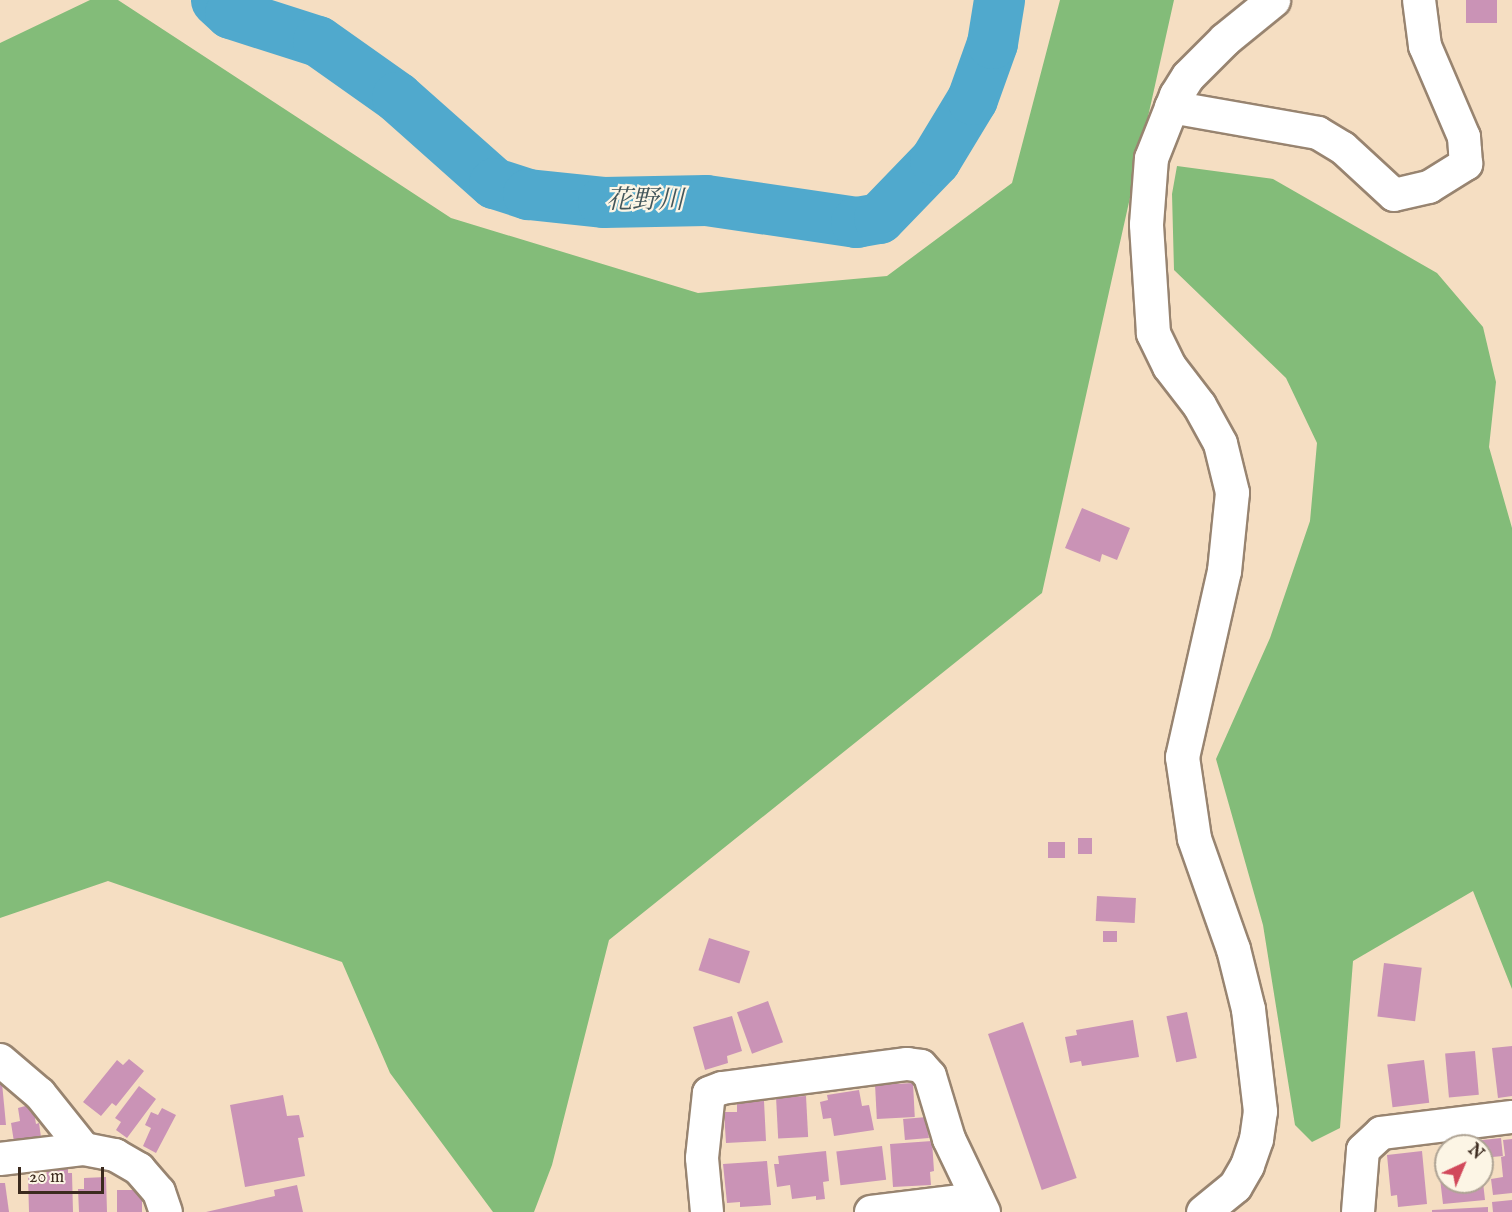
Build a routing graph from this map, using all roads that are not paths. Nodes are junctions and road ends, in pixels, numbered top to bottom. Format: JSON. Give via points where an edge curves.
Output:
{"nodes":[{"id":1,"x":1273,"y":0,"type":"edge"},
{"id":2,"x":1419,"y":0,"type":"edge"},
{"id":3,"x":1171,"y":107,"type":"junction"},
{"id":4,"x":0,"y":1060,"type":"edge"},
{"id":5,"x":1512,"y":1117,"type":"edge"},
{"id":6,"x":84,"y":1149,"type":"junction"},
{"id":7,"x":0,"y":1159,"type":"edge"},
{"id":8,"x":980,"y":1205,"type":"edge"},
{"id":9,"x":166,"y":1212,"type":"edge"},
{"id":10,"x":707,"y":1212,"type":"edge"},
{"id":11,"x":871,"y":1212,"type":"edge"},
{"id":12,"x":1203,"y":1212,"type":"edge"},
{"id":13,"x":1358,"y":1212,"type":"edge"}],
"edges":[{"from":1,"to":3,"type":"street","via":[[1188,76]]},
{"from":2,"to":3,"type":"street","via":[[1425,46],[1464,137],[1466,151],[1466,164],[1429,187],[1394,195],[1343,148],[1318,133]]},
{"from":3,"to":12,"type":"street","via":[[1151,158],[1149,299],[1153,333],[1169,366],[1199,405],[1220,443],[1232,492],[1224,571],[1182,757],[1185,795],[1194,838],[1233,949],[1248,1009],[1260,1111],[1247,1165],[1235,1186]]},
{"from":4,"to":6,"type":"street","via":[[40,1094]]},
{"from":5,"to":13,"type":"street","via":[[1381,1133],[1363,1150]]},
{"from":6,"to":7,"type":"street"},
{"from":6,"to":9,"type":"street","via":[[115,1155],[139,1169],[159,1192]]},
{"from":8,"to":10,"type":"street","via":[[949,1139],[930,1076],[921,1066],[907,1064],[722,1088],[709,1093],[702,1158]]},
{"from":8,"to":11,"type":"street"}]}
